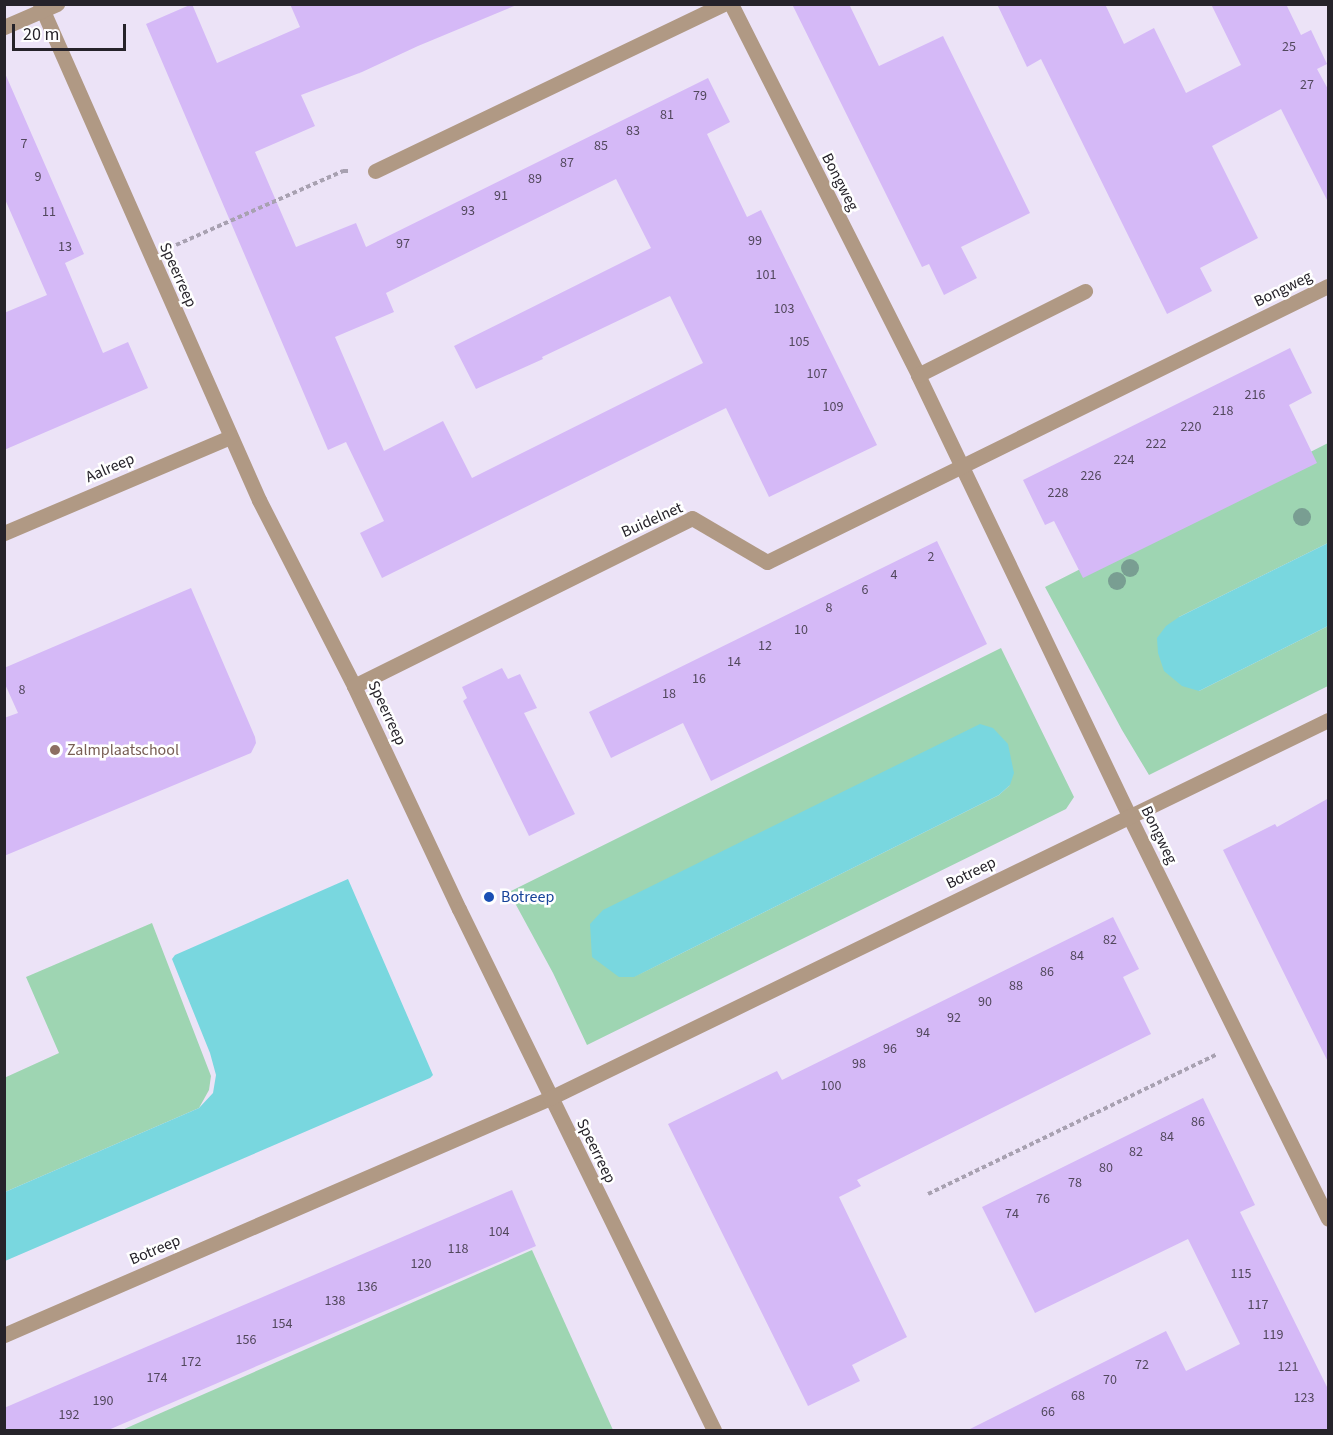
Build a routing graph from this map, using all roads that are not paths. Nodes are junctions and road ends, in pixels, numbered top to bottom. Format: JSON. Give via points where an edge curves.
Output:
{"nodes":[{"id":1,"x":723,"y":4,"type":"edge"},
{"id":2,"x":731,"y":4,"type":"edge"},
{"id":3,"x":47,"y":6,"type":"edge"},
{"id":4,"x":4,"y":27,"type":"edge"},
{"id":5,"x":375,"y":171,"type":"road end"},
{"id":6,"x":1329,"y":286,"type":"edge"},
{"id":7,"x":1085,"y":291,"type":"dead end"},
{"id":8,"x":918,"y":375,"type":"junction"},
{"id":9,"x":230,"y":437,"type":"junction"},
{"id":10,"x":961,"y":465,"type":"junction"},
{"id":11,"x":4,"y":533,"type":"edge"},
{"id":12,"x":354,"y":686,"type":"junction"},
{"id":13,"x":1329,"y":720,"type":"edge"},
{"id":14,"x":1129,"y":816,"type":"junction"},
{"id":15,"x":550,"y":1098,"type":"junction"},
{"id":16,"x":1329,"y":1218,"type":"edge"},
{"id":17,"x":4,"y":1335,"type":"edge"},
{"id":18,"x":714,"y":1431,"type":"edge"}],
"edges":[{"from":1,"to":5,"type":"street"},
{"from":2,"to":8,"type":"street","name":"Bongweg"},
{"from":3,"to":4,"type":"street"},
{"from":3,"to":9,"type":"street","name":"Speerreep"},
{"from":6,"to":10,"type":"street","name":"Bongweg"},
{"from":7,"to":8,"type":"street"},
{"from":8,"to":10,"type":"street","name":"Bongweg"},
{"from":9,"to":11,"type":"street","name":"Aalreep"},
{"from":9,"to":12,"type":"street","name":"Speerreep"},
{"from":10,"to":12,"type":"street","name":"Buidelnet","via":[[767,562],[692,518]]},
{"from":10,"to":14,"type":"street","name":"Bongweg"},
{"from":12,"to":15,"type":"street","name":"Speerreep"},
{"from":13,"to":14,"type":"street","name":"Botreep"},
{"from":14,"to":15,"type":"street","name":"Botreep"},
{"from":14,"to":16,"type":"street","name":"Bongweg"},
{"from":15,"to":17,"type":"street","name":"Botreep"},
{"from":15,"to":18,"type":"street","name":"Speerreep"}]}
